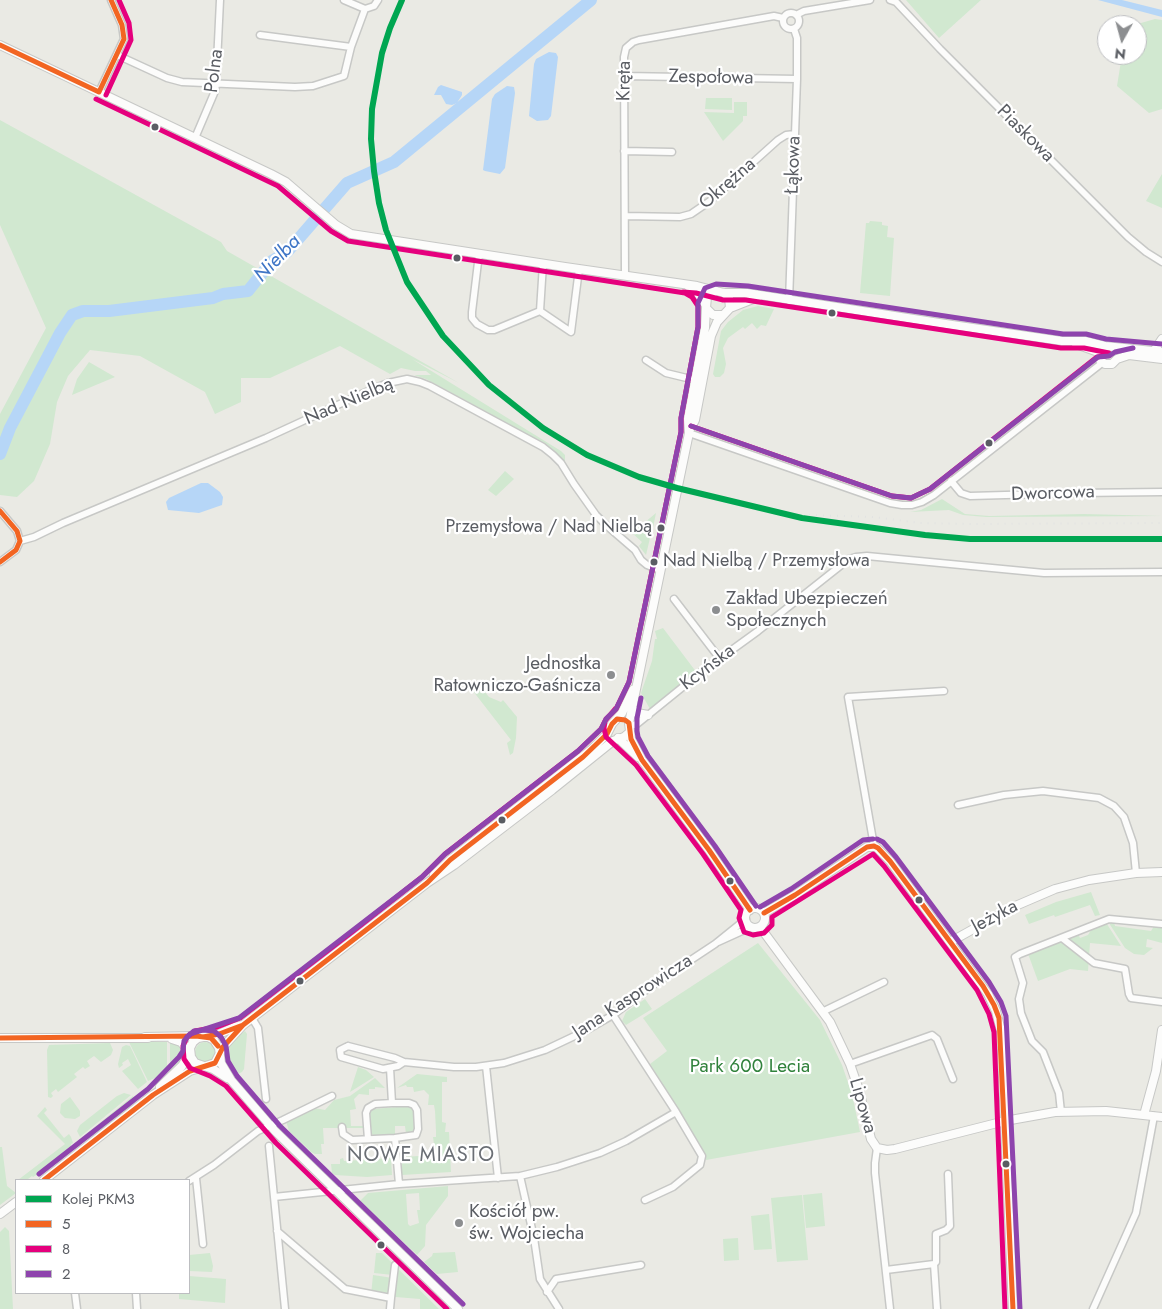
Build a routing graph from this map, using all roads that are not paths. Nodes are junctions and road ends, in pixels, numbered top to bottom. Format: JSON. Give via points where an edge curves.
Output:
{"nodes":[{"id":1,"x":111,"y":0,"type":"edge"},
{"id":2,"x":220,"y":0,"type":"edge"},
{"id":3,"x":344,"y":0,"type":"edge"},
{"id":4,"x":378,"y":0,"type":"edge"},
{"id":5,"x":870,"y":0,"type":"edge"},
{"id":6,"x":894,"y":1,"type":"edge"},
{"id":7,"x":366,"y":9,"type":"junction"},
{"id":8,"x":796,"y":15,"type":"junction"},
{"id":9,"x":783,"y":18,"type":"junction"},
{"id":10,"x":794,"y":29,"type":"junction"},
{"id":11,"x":260,"y":35,"type":"dead end"},
{"id":12,"x":0,"y":45,"type":"edge"},
{"id":13,"x":350,"y":47,"type":"junction"},
{"id":14,"x":117,"y":55,"type":"junction"},
{"id":15,"x":624,"y":76,"type":"junction"},
{"id":16,"x":798,"y":80,"type":"junction"},
{"id":17,"x":216,"y":84,"type":"junction"},
{"id":18,"x":99,"y":92,"type":"junction"},
{"id":19,"x":796,"y":134,"type":"junction"},
{"id":20,"x":195,"y":138,"type":"junction"},
{"id":21,"x":624,"y":151,"type":"junction"},
{"id":22,"x":672,"y":152,"type":"dead end"},
{"id":23,"x":624,"y":216,"type":"junction"},
{"id":24,"x":479,"y":254,"type":"junction"},
{"id":25,"x":1162,"y":262,"type":"edge"},
{"id":26,"x":543,"y":264,"type":"junction"},
{"id":27,"x":579,"y":269,"type":"junction"},
{"id":28,"x":625,"y":276,"type":"junction"},
{"id":29,"x":688,"y":286,"type":"junction"},
{"id":30,"x":720,"y":292,"type":"junction"},
{"id":31,"x":759,"y":296,"type":"junction"},
{"id":32,"x":789,"y":301,"type":"junction"},
{"id":33,"x":706,"y":306,"type":"junction"},
{"id":34,"x":730,"y":308,"type":"junction"},
{"id":35,"x":540,"y":311,"type":"junction"},
{"id":36,"x":723,"y":315,"type":"junction"},
{"id":37,"x":1162,"y":339,"type":"edge"},
{"id":38,"x":1062,"y":341,"type":"junction"},
{"id":39,"x":1109,"y":346,"type":"junction"},
{"id":40,"x":1098,"y":352,"type":"junction"},
{"id":41,"x":1158,"y":352,"type":"edge"},
{"id":42,"x":1117,"y":359,"type":"junction"},
{"id":43,"x":1162,"y":359,"type":"edge"},
{"id":44,"x":646,"y":360,"type":"dead end"},
{"id":45,"x":1102,"y":363,"type":"junction"},
{"id":46,"x":695,"y":380,"type":"junction"},
{"id":47,"x":688,"y":433,"type":"junction"},
{"id":48,"x":951,"y":482,"type":"junction"},
{"id":49,"x":1162,"y":492,"type":"edge"},
{"id":50,"x":0,"y":511,"type":"edge"},
{"id":51,"x":20,"y":541,"type":"junction"},
{"id":52,"x":0,"y":562,"type":"edge"},
{"id":53,"x":660,"y":570,"type":"junction"},
{"id":54,"x":1162,"y":572,"type":"edge"},
{"id":55,"x":674,"y":599,"type":"dead end"},
{"id":56,"x":720,"y":659,"type":"junction"},
{"id":57,"x":636,"y":684,"type":"junction"},
{"id":58,"x":944,"y":691,"type":"dead end"},
{"id":59,"x":631,"y":707,"type":"junction"},
{"id":60,"x":648,"y":715,"type":"junction"},
{"id":61,"x":618,"y":719,"type":"junction"},
{"id":62,"x":629,"y":727,"type":"junction"},
{"id":63,"x":610,"y":728,"type":"junction"},
{"id":64,"x":619,"y":738,"type":"junction"},
{"id":65,"x":642,"y":760,"type":"junction"},
{"id":66,"x":958,"y":805,"type":"dead end"},
{"id":67,"x":874,"y":846,"type":"junction"},
{"id":68,"x":1162,"y":872,"type":"edge"},
{"id":69,"x":1136,"y":873,"type":"junction"},
{"id":70,"x":428,"y":882,"type":"junction"},
{"id":71,"x":750,"y":910,"type":"junction"},
{"id":72,"x":764,"y":913,"type":"junction"},
{"id":73,"x":746,"y":919,"type":"junction"},
{"id":74,"x":1162,"y":924,"type":"edge"},
{"id":75,"x":751,"y":927,"type":"junction"},
{"id":76,"x":760,"y":927,"type":"junction"},
{"id":77,"x":1062,"y":938,"type":"junction"},
{"id":78,"x":950,"y":942,"type":"junction"},
{"id":79,"x":715,"y":944,"type":"junction"},
{"id":80,"x":884,"y":982,"type":"dead end"},
{"id":81,"x":1162,"y":1002,"type":"edge"},
{"id":82,"x":824,"y":1011,"type":"junction"},
{"id":83,"x":613,"y":1015,"type":"junction"},
{"id":84,"x":252,"y":1018,"type":"junction"},
{"id":85,"x":243,"y":1026,"type":"junction"},
{"id":86,"x":1162,"y":1030,"type":"edge"},
{"id":87,"x":203,"y":1037,"type":"junction"},
{"id":88,"x":0,"y":1038,"type":"edge"},
{"id":89,"x":145,"y":1038,"type":"junction"},
{"id":90,"x":190,"y":1053,"type":"junction"},
{"id":91,"x":219,"y":1054,"type":"junction"},
{"id":92,"x":404,"y":1062,"type":"junction"},
{"id":93,"x":850,"y":1064,"type":"junction"},
{"id":94,"x":206,"y":1066,"type":"junction"},
{"id":95,"x":486,"y":1066,"type":"junction"},
{"id":96,"x":390,"y":1068,"type":"junction"},
{"id":97,"x":953,"y":1079,"type":"dead end"},
{"id":98,"x":231,"y":1080,"type":"junction"},
{"id":99,"x":153,"y":1095,"type":"junction"},
{"id":100,"x":332,"y":1096,"type":"dead end"},
{"id":101,"x":266,"y":1099,"type":"dead end"},
{"id":102,"x":392,"y":1103,"type":"junction"},
{"id":103,"x":676,"y":1112,"type":"junction"},
{"id":104,"x":1062,"y":1112,"type":"junction"},
{"id":105,"x":1144,"y":1115,"type":"junction"},
{"id":106,"x":1158,"y":1116,"type":"edge"},
{"id":107,"x":1005,"y":1122,"type":"junction"},
{"id":108,"x":270,"y":1126,"type":"junction"},
{"id":109,"x":342,"y":1127,"type":"dead end"},
{"id":110,"x":395,"y":1138,"type":"junction"},
{"id":111,"x":368,"y":1139,"type":"junction"},
{"id":112,"x":269,"y":1146,"type":"dead end"},
{"id":113,"x":878,"y":1148,"type":"junction"},
{"id":114,"x":948,"y":1174,"type":"dead end"},
{"id":115,"x":520,"y":1176,"type":"junction"},
{"id":116,"x":196,"y":1178,"type":"junction"},
{"id":117,"x":498,"y":1178,"type":"junction"},
{"id":118,"x":45,"y":1179,"type":"edge"},
{"id":119,"x":190,"y":1181,"type":"edge"},
{"id":120,"x":399,"y":1184,"type":"junction"},
{"id":121,"x":335,"y":1191,"type":"junction"},
{"id":122,"x":274,"y":1197,"type":"junction"},
{"id":123,"x":645,"y":1200,"type":"dead end"},
{"id":124,"x":15,"y":1205,"type":"edge"},
{"id":125,"x":0,"y":1214,"type":"edge"},
{"id":126,"x":277,"y":1232,"type":"junction"},
{"id":127,"x":202,"y":1244,"type":"dead end"},
{"id":128,"x":934,"y":1264,"type":"junction"},
{"id":129,"x":395,"y":1265,"type":"dead end"},
{"id":130,"x":641,"y":1266,"type":"dead end"},
{"id":131,"x":886,"y":1270,"type":"junction"},
{"id":132,"x":547,"y":1292,"type":"junction"},
{"id":133,"x":75,"y":1294,"type":"edge"},
{"id":134,"x":136,"y":1294,"type":"edge"},
{"id":135,"x":391,"y":1298,"type":"junction"},
{"id":136,"x":77,"y":1309,"type":"edge"},
{"id":137,"x":137,"y":1309,"type":"edge"},
{"id":138,"x":285,"y":1309,"type":"edge"},
{"id":139,"x":390,"y":1309,"type":"edge"},
{"id":140,"x":458,"y":1309,"type":"edge"},
{"id":141,"x":559,"y":1309,"type":"edge"},
{"id":142,"x":890,"y":1309,"type":"edge"},
{"id":143,"x":936,"y":1309,"type":"edge"},
{"id":144,"x":1013,"y":1309,"type":"edge"},
{"id":145,"x":1093,"y":1309,"type":"edge"}],
"edges":[{"from":1,"to":14,"type":"street","via":[[124,33]]},
{"from":2,"to":17,"type":"street","name":"Polna"},
{"from":3,"to":7,"type":"street"},
{"from":4,"to":7,"type":"street"},
{"from":5,"to":8,"type":"street"},
{"from":6,"to":25,"type":"street","name":"Piaskowa","via":[[1128,237]]},
{"from":7,"to":13,"type":"street"},
{"from":8,"to":9,"type":"street","via":[[789,13]]},
{"from":8,"to":10,"type":"street","via":[[798,22]]},
{"from":9,"to":10,"type":"street","via":[[786,28]]},
{"from":9,"to":15,"type":"street","name":"Kręta","via":[[774,16],[632,42],[625,52]]},
{"from":10,"to":16,"type":"street","name":"Łąkowa"},
{"from":11,"to":13,"type":"street"},
{"from":12,"to":18,"type":"street"},
{"from":13,"to":17,"type":"street","via":[[344,76],[313,86]]},
{"from":14,"to":17,"type":"street","via":[[172,80]]},
{"from":14,"to":18,"type":"street"},
{"from":15,"to":16,"type":"street","name":"Zespołowa"},
{"from":15,"to":21,"type":"street","name":"Kręta"},
{"from":16,"to":19,"type":"street","name":"Łąkowa"},
{"from":17,"to":20,"type":"street","name":"Polna"},
{"from":18,"to":20,"type":"street"},
{"from":19,"to":23,"type":"street","name":"Okrężna","via":[[778,140],[691,214],[680,217]]},
{"from":19,"to":32,"type":"street","name":"Łąkowa"},
{"from":20,"to":24,"type":"street","via":[[282,180],[351,234]]},
{"from":21,"to":22,"type":"street"},
{"from":21,"to":23,"type":"street","name":"Kręta"},
{"from":23,"to":28,"type":"street","name":"Kręta"},
{"from":24,"to":26,"type":"street"},
{"from":24,"to":35,"type":"street","via":[[472,312],[477,324],[494,330]]},
{"from":26,"to":27,"type":"street"},
{"from":26,"to":35,"type":"street"},
{"from":27,"to":28,"type":"street"},
{"from":27,"to":35,"type":"street","via":[[571,332]]},
{"from":28,"to":29,"type":"street"},
{"from":29,"to":30,"type":"street"},
{"from":29,"to":33,"type":"street","via":[[697,292]]},
{"from":30,"to":31,"type":"street"},
{"from":30,"to":33,"type":"street","via":[[707,297]]},
{"from":30,"to":34,"type":"street","via":[[729,298]]},
{"from":31,"to":32,"type":"street"},
{"from":31,"to":34,"type":"street"},
{"from":32,"to":38,"type":"street"},
{"from":33,"to":36,"type":"street","via":[[713,315]]},
{"from":33,"to":46,"type":"street"},
{"from":34,"to":36,"type":"street"},
{"from":36,"to":47,"type":"street","via":[[711,336],[695,420]]},
{"from":37,"to":41,"type":"street"},
{"from":38,"to":39,"type":"street"},
{"from":38,"to":40,"type":"street"},
{"from":39,"to":40,"type":"street"},
{"from":39,"to":41,"type":"street"},
{"from":39,"to":42,"type":"street","via":[[1118,353]]},
{"from":40,"to":45,"type":"street"},
{"from":42,"to":43,"type":"street","via":[[1129,355]]},
{"from":42,"to":45,"type":"street","via":[[1112,364]]},
{"from":44,"to":46,"type":"street","via":[[666,373]]},
{"from":45,"to":48,"type":"street"},
{"from":46,"to":47,"type":"street"},
{"from":47,"to":48,"type":"street","via":[[896,504],[907,506],[922,502]]},
{"from":47,"to":53,"type":"street"},
{"from":48,"to":49,"type":"street","name":"Dworcowa","via":[[961,494],[970,496]]},
{"from":50,"to":51,"type":"street","via":[[17,531]]},
{"from":51,"to":52,"type":"street","name":"Nad Nielbą","via":[[16,550]]},
{"from":51,"to":53,"type":"street","name":"Nad Nielbą","via":[[266,438],[374,388],[407,379],[430,386],[553,454],[596,515],[636,550],[641,560]]},
{"from":53,"to":57,"type":"street"},
{"from":54,"to":56,"type":"street","name":"Kcyńska","via":[[1036,572],[858,556],[849,559]]},
{"from":55,"to":56,"type":"street"},
{"from":56,"to":60,"type":"street","name":"Kcyńska"},
{"from":57,"to":59,"type":"street"},
{"from":57,"to":61,"type":"street"},
{"from":58,"to":67,"type":"street","via":[[848,697]]},
{"from":59,"to":60,"type":"street","via":[[637,714]]},
{"from":59,"to":62,"type":"street"},
{"from":60,"to":62,"type":"street","name":"Kcyńska"},
{"from":61,"to":62,"type":"street","via":[[625,720]]},
{"from":61,"to":63,"type":"street"},
{"from":62,"to":64,"type":"street","via":[[624,737]]},
{"from":62,"to":65,"type":"street","via":[[631,739]]},
{"from":63,"to":64,"type":"street"},
{"from":63,"to":70,"type":"street","via":[[583,757],[450,860]]},
{"from":64,"to":65,"type":"street"},
{"from":64,"to":70,"type":"street"},
{"from":65,"to":71,"type":"street"},
{"from":66,"to":69,"type":"street","via":[[1043,791],[1099,798],[1114,806],[1124,818],[1133,843]]},
{"from":67,"to":72,"type":"street","via":[[867,847]]},
{"from":67,"to":78,"type":"street","name":"Jeżyka","via":[[890,861]]},
{"from":68,"to":69,"type":"street","name":"Jeżyka"},
{"from":69,"to":78,"type":"street","name":"Jeżyka","via":[[1089,880],[1039,895]]},
{"from":70,"to":84,"type":"street"},
{"from":71,"to":72,"type":"street","via":[[759,909]]},
{"from":71,"to":73,"type":"street"},
{"from":72,"to":76,"type":"street","via":[[765,922]]},
{"from":73,"to":75,"type":"street"},
{"from":73,"to":79,"type":"street","name":"Jana Kasprowicza"},
{"from":74,"to":77,"type":"street","via":[[1113,918]]},
{"from":75,"to":76,"type":"street"},
{"from":75,"to":79,"type":"street","name":"Jana Kasprowicza"},
{"from":76,"to":82,"type":"street","name":"Lipowa"},
{"from":77,"to":81,"type":"street","via":[[1094,963],[1125,969],[1131,998]]},
{"from":77,"to":104,"type":"street","via":[[1016,957],[1023,983],[1019,999],[1021,1014],[1032,1041],[1043,1052],[1059,1093]]},
{"from":78,"to":107,"type":"street","via":[[988,994],[998,1018]]},
{"from":79,"to":83,"type":"street","name":"Jana Kasprowicza"},
{"from":80,"to":82,"type":"street"},
{"from":82,"to":93,"type":"street","name":"Lipowa"},
{"from":83,"to":95,"type":"street","name":"Jana Kasprowicza","via":[[545,1050]]},
{"from":83,"to":103,"type":"street"},
{"from":84,"to":85,"type":"street"},
{"from":84,"to":101,"type":"street","via":[[258,1028]]},
{"from":85,"to":87,"type":"street"},
{"from":85,"to":91,"type":"street"},
{"from":86,"to":105,"type":"street","via":[[1156,1071]]},
{"from":87,"to":89,"type":"street"},
{"from":87,"to":90,"type":"street","via":[[193,1042]]},
{"from":87,"to":91,"type":"street","via":[[216,1042]]},
{"from":88,"to":89,"type":"street"},
{"from":89,"to":90,"type":"street","via":[[176,1040],[185,1044]]},
{"from":90,"to":94,"type":"street","via":[[195,1063]]},
{"from":90,"to":99,"type":"street","via":[[182,1066]]},
{"from":91,"to":94,"type":"street","via":[[215,1063]]},
{"from":91,"to":98,"type":"street"},
{"from":92,"to":95,"type":"street","name":"Jana Kasprowicza","via":[[454,1067]]},
{"from":92,"to":96,"type":"street","name":"Jana Kasprowicza"},
{"from":92,"to":96,"type":"street","name":"Jana Kasprowicza","via":[[352,1046],[340,1050],[340,1055],[345,1058]]},
{"from":93,"to":97,"type":"street","via":[[932,1035],[937,1039]]},
{"from":93,"to":113,"type":"street","name":"Lipowa","via":[[871,1139]]},
{"from":94,"to":98,"type":"street"},
{"from":94,"to":99,"type":"street","via":[[190,1071]]},
{"from":95,"to":117,"type":"street"},
{"from":96,"to":102,"type":"street"},
{"from":98,"to":108,"type":"street"},
{"from":99,"to":118,"type":"street"},
{"from":100,"to":108,"type":"street"},
{"from":102,"to":110,"type":"street","via":[[409,1102],[418,1110],[416,1135]]},
{"from":102,"to":111,"type":"street","via":[[368,1108]]},
{"from":103,"to":115,"type":"street","via":[[600,1153]]},
{"from":103,"to":123,"type":"street","via":[[702,1156],[700,1165],[673,1187]]},
{"from":104,"to":105,"type":"street","via":[[1095,1110]]},
{"from":104,"to":107,"type":"street"},
{"from":105,"to":106,"type":"street"},
{"from":106,"to":145,"type":"street","via":[[1136,1214]]},
{"from":107,"to":113,"type":"street","via":[[895,1149]]},
{"from":107,"to":144,"type":"street"},
{"from":108,"to":116,"type":"street","via":[[258,1130]]},
{"from":108,"to":121,"type":"street"},
{"from":109,"to":111,"type":"street","via":[[346,1138]]},
{"from":110,"to":111,"type":"street"},
{"from":110,"to":120,"type":"street"},
{"from":112,"to":122,"type":"street"},
{"from":113,"to":131,"type":"street","name":"Lipowa","via":[[876,1173]]},
{"from":114,"to":128,"type":"street","via":[[950,1226],[936,1234]]},
{"from":115,"to":117,"type":"street"},
{"from":115,"to":132,"type":"street","via":[[540,1279]]},
{"from":116,"to":119,"type":"street"},
{"from":116,"to":127,"type":"street"},
{"from":117,"to":120,"type":"street"},
{"from":120,"to":121,"type":"street"},
{"from":121,"to":122,"type":"street"},
{"from":121,"to":140,"type":"street"},
{"from":122,"to":126,"type":"street"},
{"from":124,"to":125,"type":"street"},
{"from":126,"to":135,"type":"street","via":[[345,1290]]},
{"from":126,"to":138,"type":"street"},
{"from":128,"to":131,"type":"street"},
{"from":128,"to":143,"type":"street"},
{"from":129,"to":135,"type":"street"},
{"from":130,"to":132,"type":"street","via":[[556,1279]]},
{"from":131,"to":142,"type":"street","name":"Lipowa"},
{"from":132,"to":141,"type":"street"},
{"from":133,"to":136,"type":"street"},
{"from":134,"to":137,"type":"street"},
{"from":135,"to":139,"type":"street"}]}
